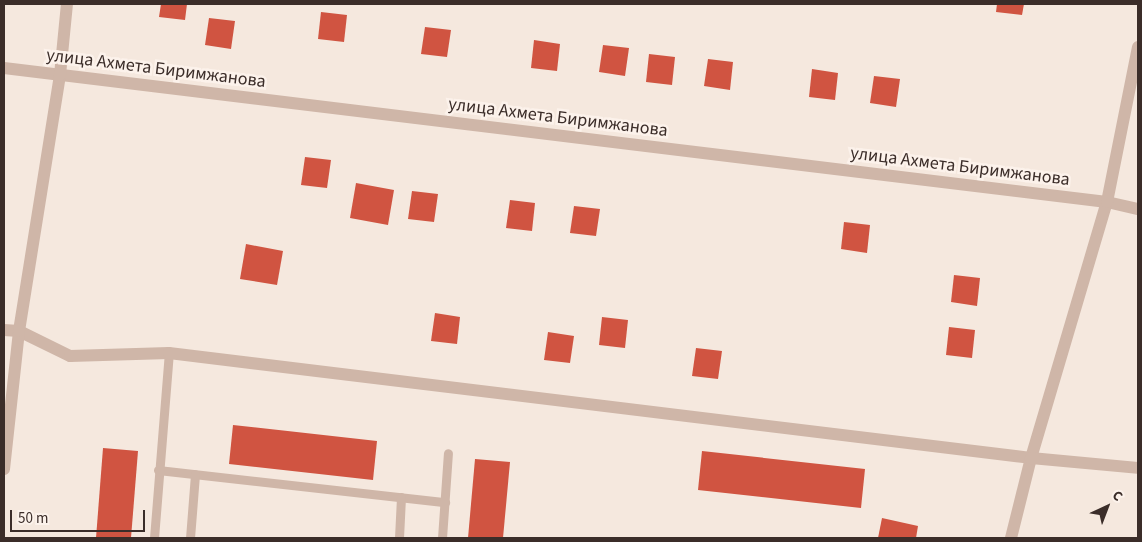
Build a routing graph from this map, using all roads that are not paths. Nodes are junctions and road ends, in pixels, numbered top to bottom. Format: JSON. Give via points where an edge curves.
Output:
{"nodes":[{"id":1,"x":66,"y":4,"type":"edge"},
{"id":2,"x":1138,"y":47,"type":"edge"},
{"id":3,"x":4,"y":68,"type":"edge"},
{"id":4,"x":60,"y":75,"type":"junction"},
{"id":5,"x":1107,"y":202,"type":"junction"},
{"id":6,"x":1138,"y":209,"type":"edge"},
{"id":7,"x":4,"y":330,"type":"edge"},
{"id":8,"x":18,"y":331,"type":"junction"},
{"id":9,"x":169,"y":353,"type":"junction"},
{"id":10,"x":448,"y":453,"type":"dead end"},
{"id":11,"x":1031,"y":458,"type":"junction"},
{"id":12,"x":1138,"y":468,"type":"edge"},
{"id":13,"x":4,"y":469,"type":"edge"},
{"id":14,"x":158,"y":470,"type":"junction"},
{"id":15,"x":195,"y":474,"type":"junction"},
{"id":16,"x":401,"y":497,"type":"junction"},
{"id":17,"x":445,"y":502,"type":"junction"},
{"id":18,"x":154,"y":538,"type":"edge"},
{"id":19,"x":190,"y":538,"type":"edge"},
{"id":20,"x":399,"y":538,"type":"edge"},
{"id":21,"x":442,"y":538,"type":"edge"},
{"id":22,"x":1011,"y":538,"type":"edge"}],
"edges":[{"from":1,"to":4,"type":"street"},
{"from":2,"to":5,"type":"street"},
{"from":3,"to":4,"type":"street","name":"улица Ахмета Биримжанова"},
{"from":4,"to":5,"type":"street","name":"улица Ахмета Биримжанова"},
{"from":4,"to":8,"type":"street"},
{"from":5,"to":6,"type":"street","name":"улица Ахмета Биримжанова"},
{"from":5,"to":11,"type":"street"},
{"from":7,"to":8,"type":"street"},
{"from":8,"to":9,"type":"street","via":[[70,356]]},
{"from":8,"to":13,"type":"street"},
{"from":9,"to":11,"type":"street"},
{"from":9,"to":14,"type":"lane"},
{"from":10,"to":17,"type":"lane"},
{"from":11,"to":12,"type":"street"},
{"from":11,"to":22,"type":"street"},
{"from":14,"to":15,"type":"lane"},
{"from":14,"to":18,"type":"lane"},
{"from":15,"to":16,"type":"lane"},
{"from":15,"to":19,"type":"lane"},
{"from":16,"to":17,"type":"lane"},
{"from":16,"to":20,"type":"lane"},
{"from":17,"to":21,"type":"lane"}]}
